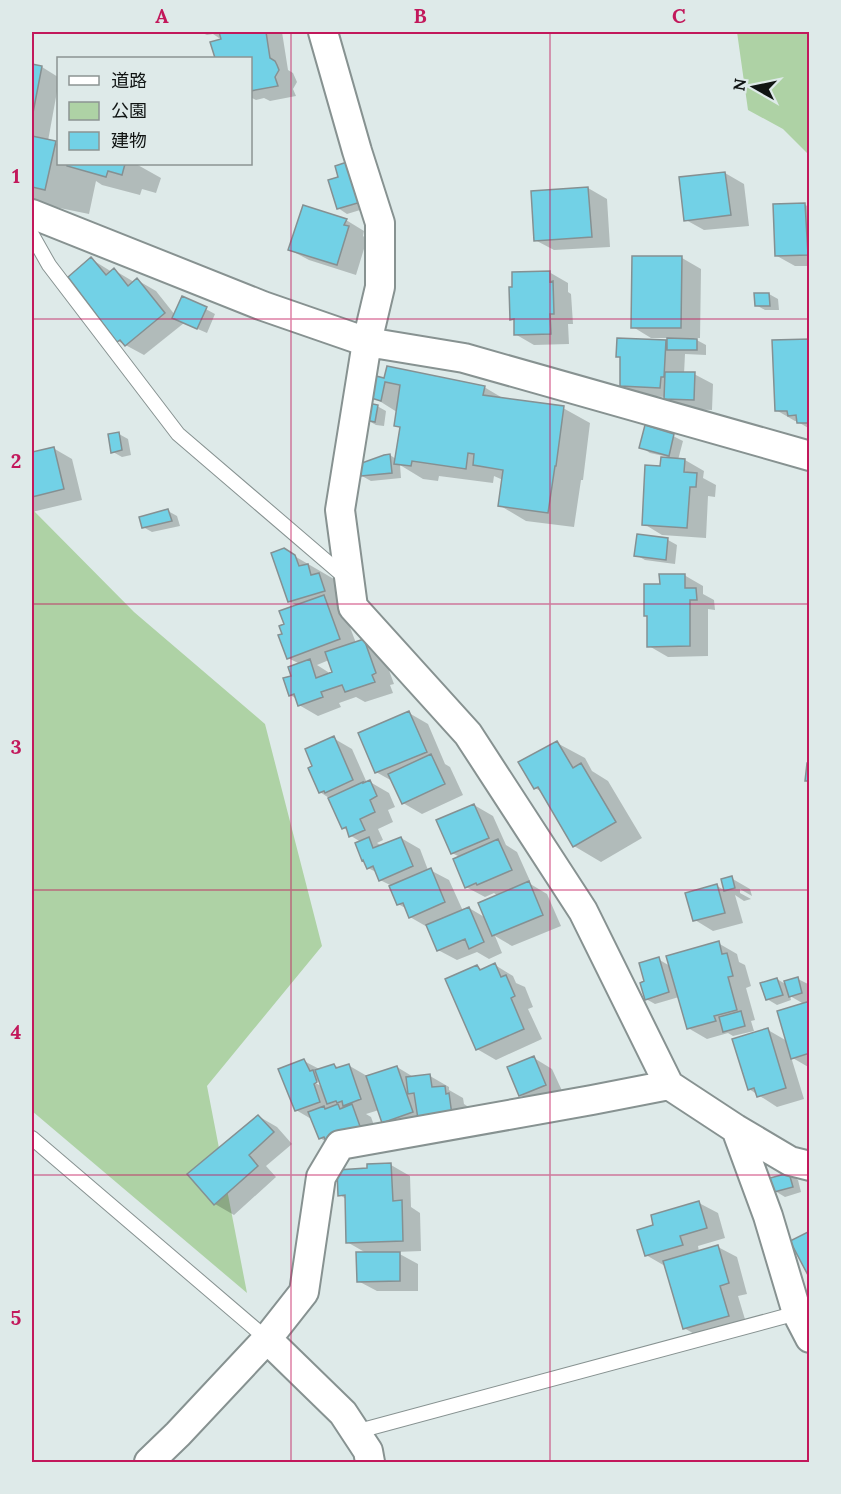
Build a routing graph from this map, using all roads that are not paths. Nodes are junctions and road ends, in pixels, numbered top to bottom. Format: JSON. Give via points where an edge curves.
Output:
{"nodes":[{"id":1,"x":323,"y":32,"type":"edge"},
{"id":2,"x":32,"y":213,"type":"edge"},
{"id":3,"x":32,"y":235,"type":"edge"},
{"id":4,"x":367,"y":342,"type":"junction"},
{"id":5,"x":810,"y":456,"type":"edge"},
{"id":6,"x":350,"y":581,"type":"junction"},
{"id":7,"x":669,"y":1085,"type":"junction"},
{"id":8,"x":736,"y":1129,"type":"junction"},
{"id":9,"x":32,"y":1138,"type":"edge"},
{"id":10,"x":810,"y":1167,"type":"edge"},
{"id":11,"x":797,"y":1313,"type":"junction"},
{"id":12,"x":810,"y":1338,"type":"edge"},
{"id":13,"x":267,"y":1339,"type":"junction"},
{"id":14,"x":355,"y":1432,"type":"junction"},
{"id":15,"x":149,"y":1462,"type":"edge"},
{"id":16,"x":370,"y":1462,"type":"edge"}],
"edges":[{"from":1,"to":4,"type":"street","via":[[380,223],[380,287]]},
{"from":2,"to":4,"type":"street","via":[[263,306]]},
{"from":3,"to":6,"type":"lane","via":[[49,266],[178,434]]},
{"from":4,"to":5,"type":"street","via":[[464,358]]},
{"from":4,"to":6,"type":"street","via":[[340,510]]},
{"from":6,"to":7,"type":"street","via":[[353,607],[468,734],[583,911]]},
{"from":7,"to":8,"type":"street"},
{"from":7,"to":13,"type":"street","via":[[340,1145],[321,1177],[304,1292]]},
{"from":8,"to":10,"type":"street","via":[[790,1161]]},
{"from":8,"to":11,"type":"street"},
{"from":9,"to":13,"type":"lane"},
{"from":11,"to":12,"type":"street"},
{"from":11,"to":14,"type":"lane"},
{"from":13,"to":14,"type":"street","via":[[343,1413]]},
{"from":13,"to":15,"type":"street"},
{"from":14,"to":16,"type":"street","via":[[368,1451]]}]}
